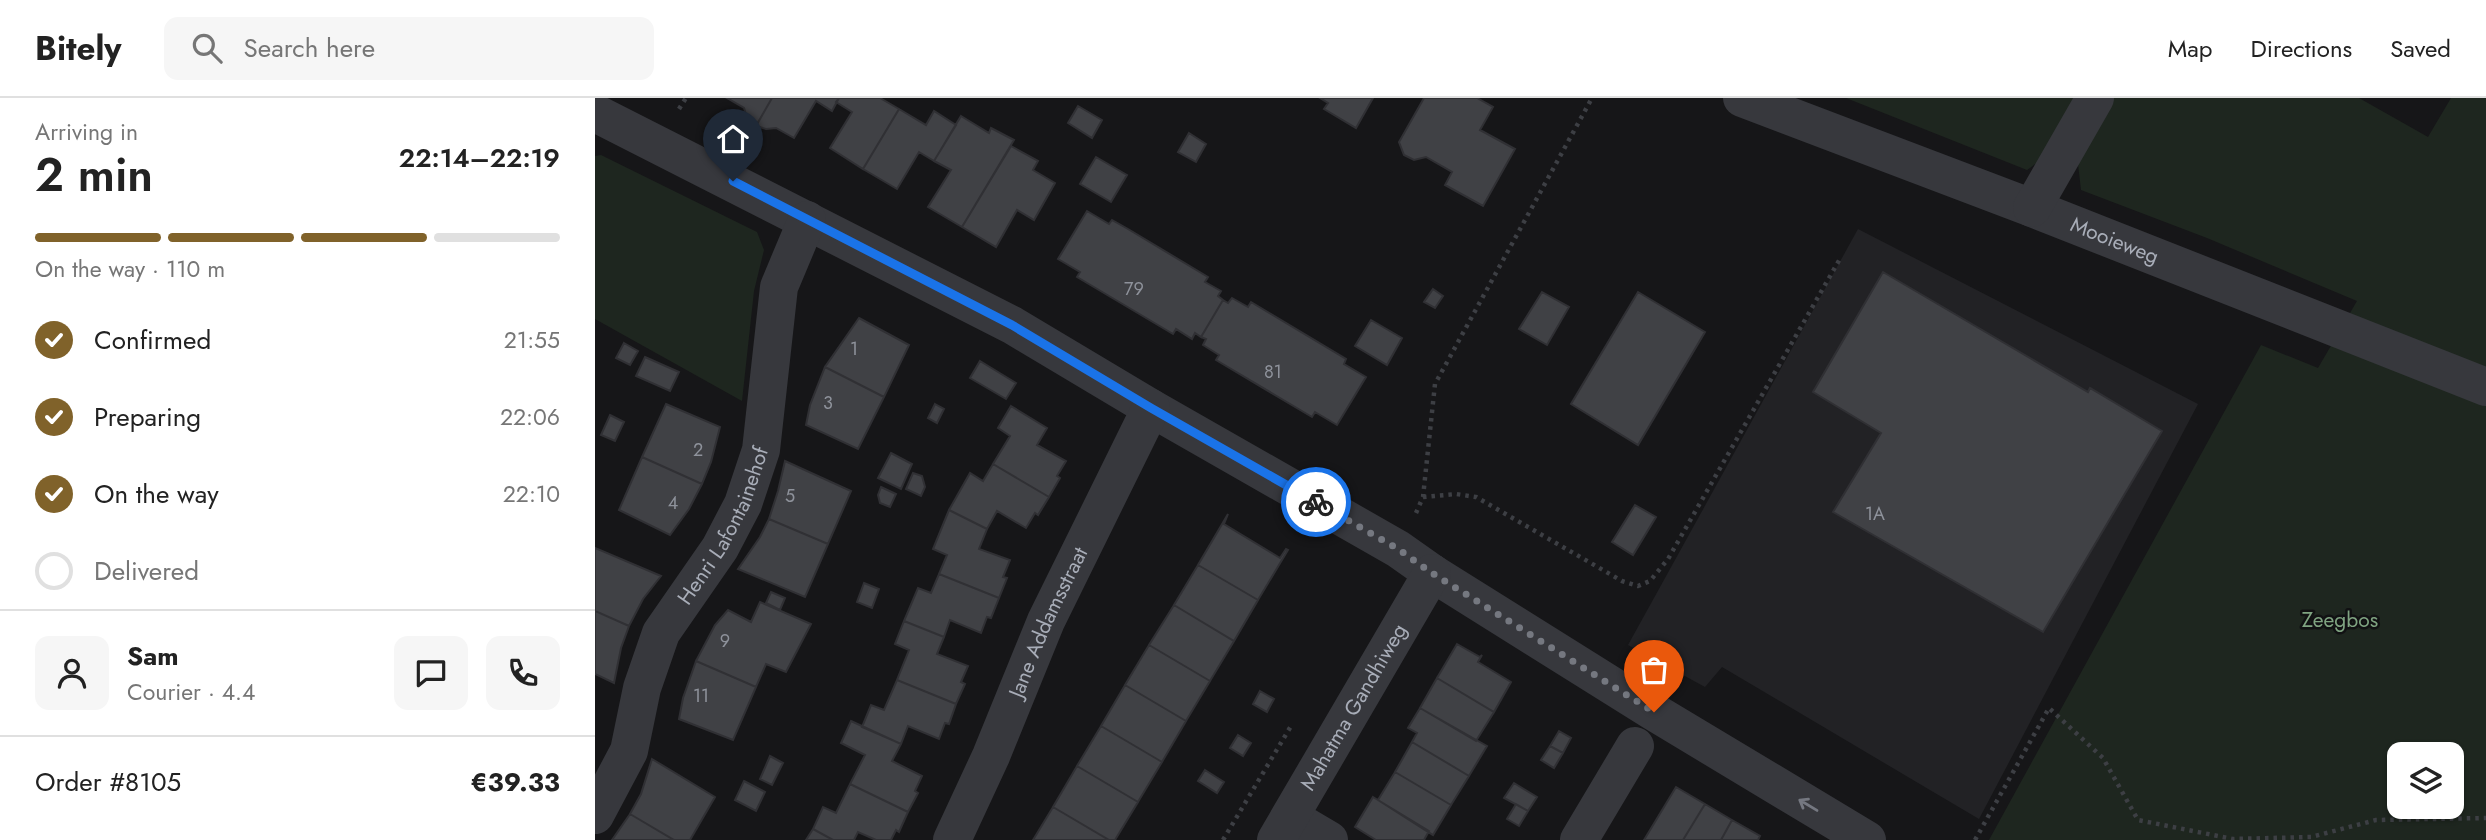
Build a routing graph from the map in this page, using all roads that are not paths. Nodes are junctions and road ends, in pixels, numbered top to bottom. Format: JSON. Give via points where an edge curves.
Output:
{"nodes":[{"id":1,"x":1742,"y":98,"type":"edge"},
{"id":2,"x":2095,"y":98,"type":"edge"},
{"id":3,"x":595,"y":113,"type":"edge"},
{"id":4,"x":2032,"y":208,"type":"junction"},
{"id":5,"x":807,"y":219,"type":"junction"},
{"id":6,"x":2486,"y":387,"type":"edge"},
{"id":7,"x":1151,"y":408,"type":"junction"},
{"id":8,"x":1432,"y":573,"type":"junction"},
{"id":9,"x":1635,"y":746,"type":"dead end"},
{"id":10,"x":595,"y":815,"type":"edge"},
{"id":11,"x":1283,"y":828,"type":"edge"},
{"id":12,"x":952,"y":840,"type":"edge"},
{"id":13,"x":1329,"y":840,"type":"edge"},
{"id":14,"x":1579,"y":840,"type":"edge"},
{"id":15,"x":1867,"y":840,"type":"edge"}],
"edges":[{"from":1,"to":4,"type":"street","name":"Mooieweg"},
{"from":2,"to":4,"type":"street"},
{"from":3,"to":5,"type":"street"},
{"from":4,"to":6,"type":"street","name":"Mooieweg"},
{"from":5,"to":7,"type":"street","via":[[1012,325]]},
{"from":5,"to":10,"type":"street","name":"Henri Lafontainehof","via":[[779,287],[761,450],[743,504],[720,548],[661,633],[642,688],[629,751]]},
{"from":7,"to":8,"type":"street"},
{"from":7,"to":12,"type":"street","name":"Jane Addamsstraat","via":[[1047,621]]},
{"from":8,"to":11,"type":"street","name":"Mahatma Gandhiweg"},
{"from":15,"to":8,"type":"street","one_way":true},
{"from":9,"to":14,"type":"street"},
{"from":11,"to":13,"type":"street"}]}
